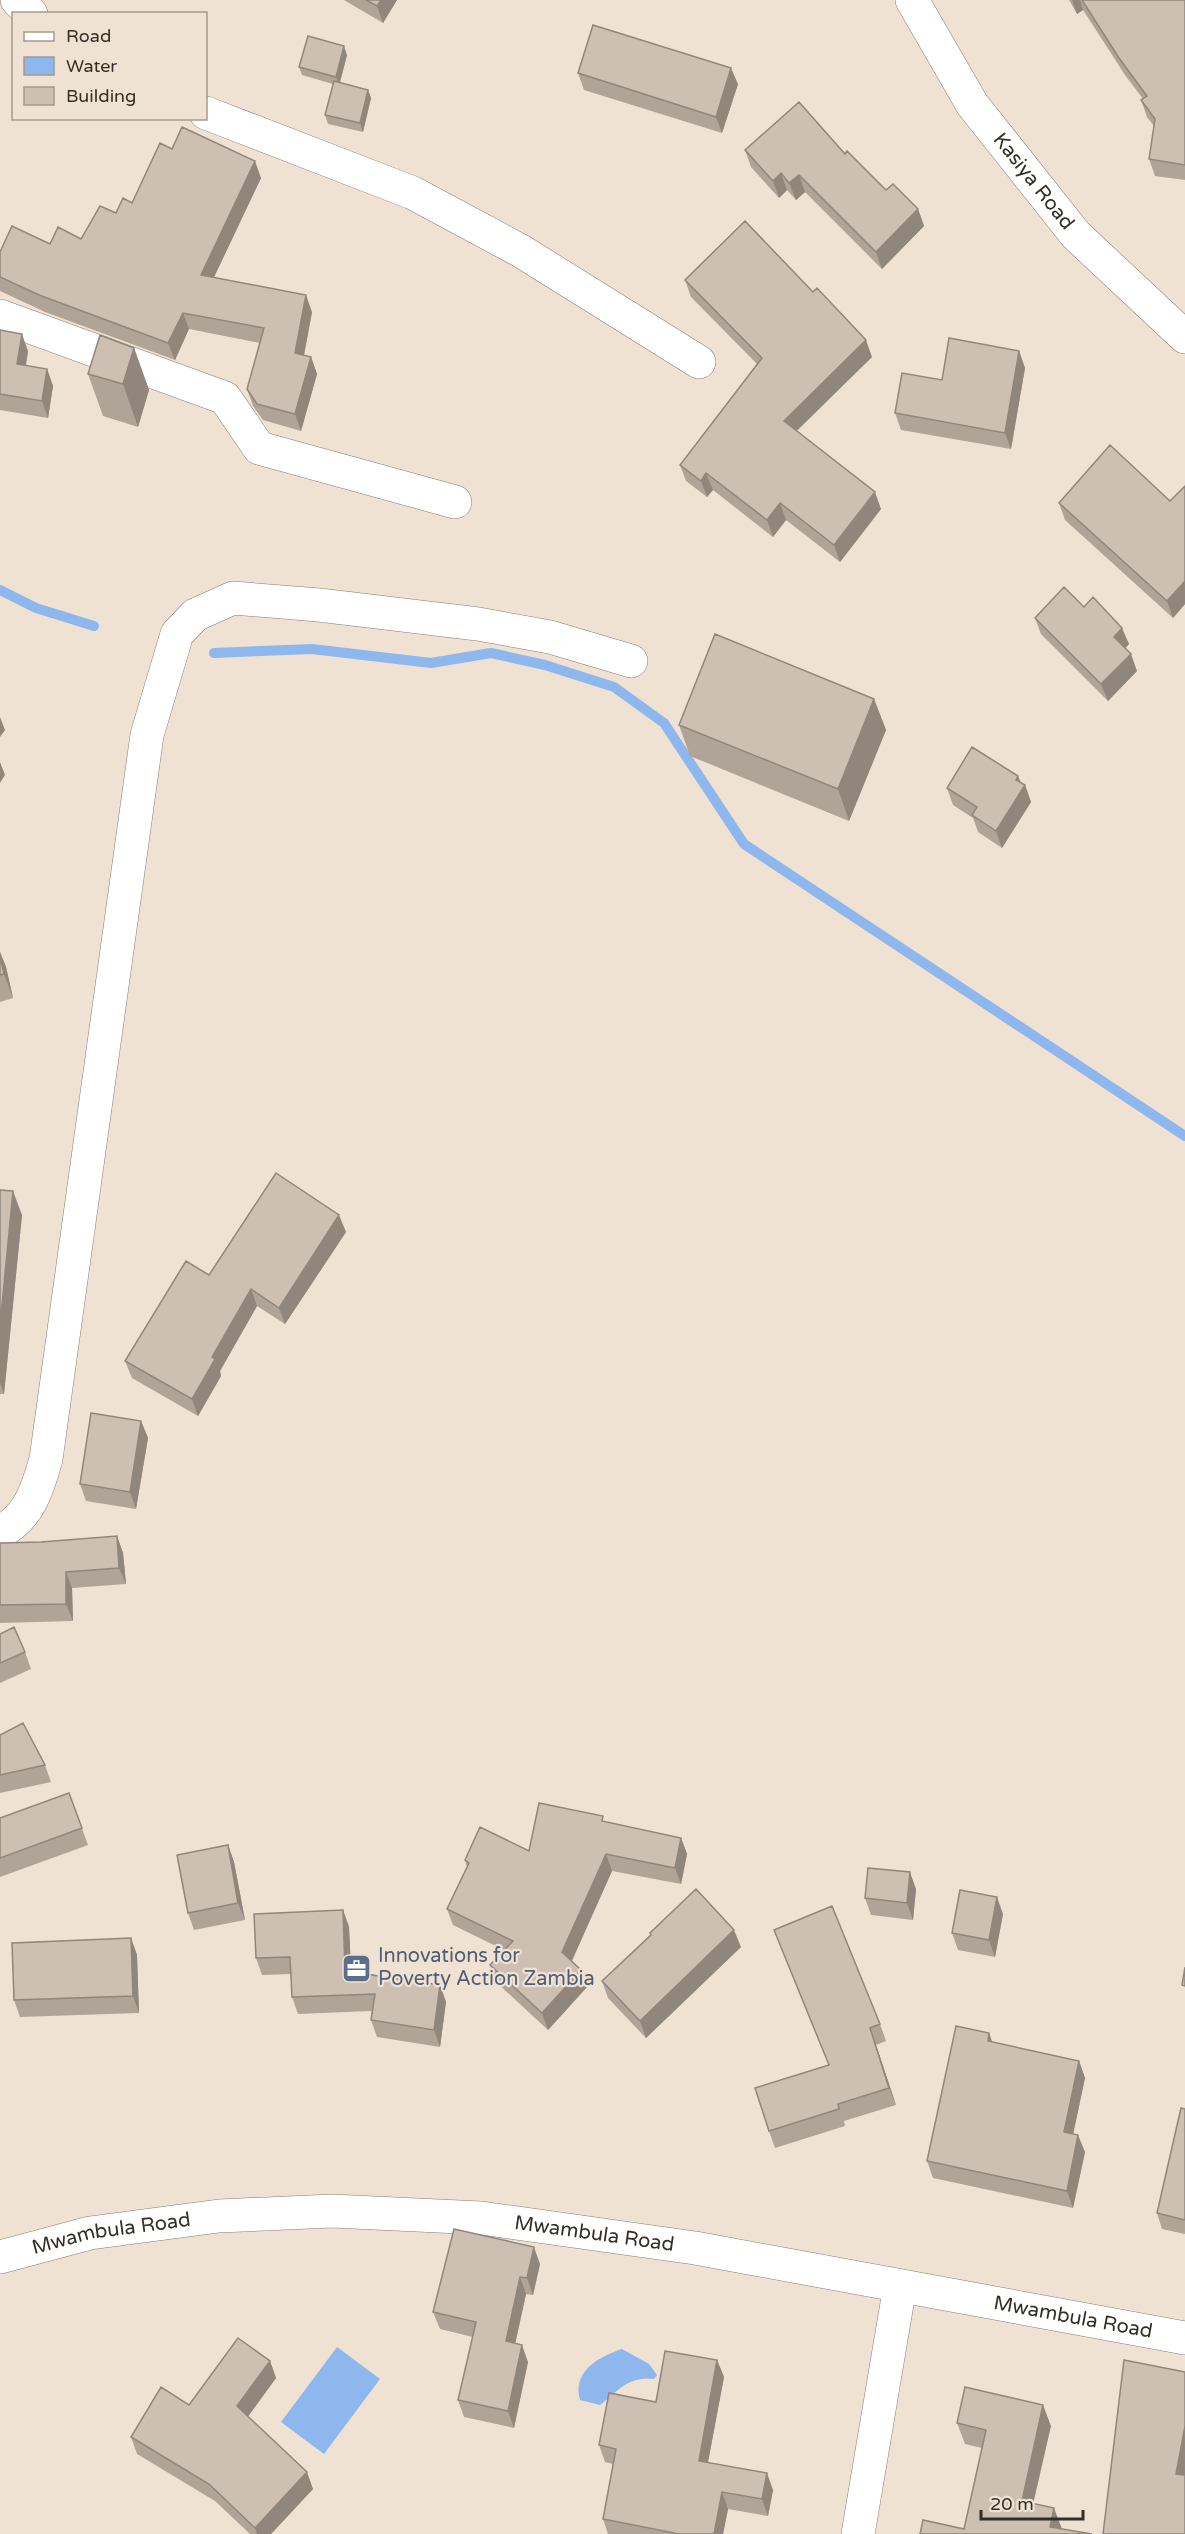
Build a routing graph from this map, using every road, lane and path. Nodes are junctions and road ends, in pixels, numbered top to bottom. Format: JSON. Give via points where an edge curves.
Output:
{"nodes":[{"id":1,"x":16,"y":0,"type":"edge"},
{"id":2,"x":912,"y":0,"type":"edge"},
{"id":3,"x":29,"y":12,"type":"edge"},
{"id":4,"x":207,"y":112,"type":"edge"},
{"id":5,"x":0,"y":316,"type":"edge"},
{"id":6,"x":1185,"y":337,"type":"edge"},
{"id":7,"x":699,"y":362,"type":"dead end"},
{"id":8,"x":455,"y":502,"type":"dead end"},
{"id":9,"x":631,"y":661,"type":"dead end"},
{"id":10,"x":0,"y":1532,"type":"edge"},
{"id":11,"x":0,"y":2257,"type":"edge"},
{"id":12,"x":900,"y":2286,"type":"junction"},
{"id":13,"x":1185,"y":2338,"type":"edge"},
{"id":14,"x":858,"y":2534,"type":"edge"}],
"edges":[{"from":1,"to":3,"type":"street"},
{"from":2,"to":6,"type":"street","name":"Kasiya Road","via":[[972,104],[1076,235]]},
{"from":4,"to":7,"type":"street","via":[[413,193],[521,251]]},
{"from":5,"to":8,"type":"street","via":[[225,398],[259,448]]},
{"from":9,"to":10,"type":"street","via":[[550,637],[478,624],[233,598],[195,615],[177,634],[147,735],[46,1459],[36,1495],[13,1526]]},
{"from":11,"to":12,"type":"street","name":"Mwambula Road","via":[[90,2233],[219,2216],[332,2211],[481,2218],[695,2248]]},
{"from":12,"to":13,"type":"street","name":"Mwambula Road"},
{"from":12,"to":14,"type":"street"}]}
